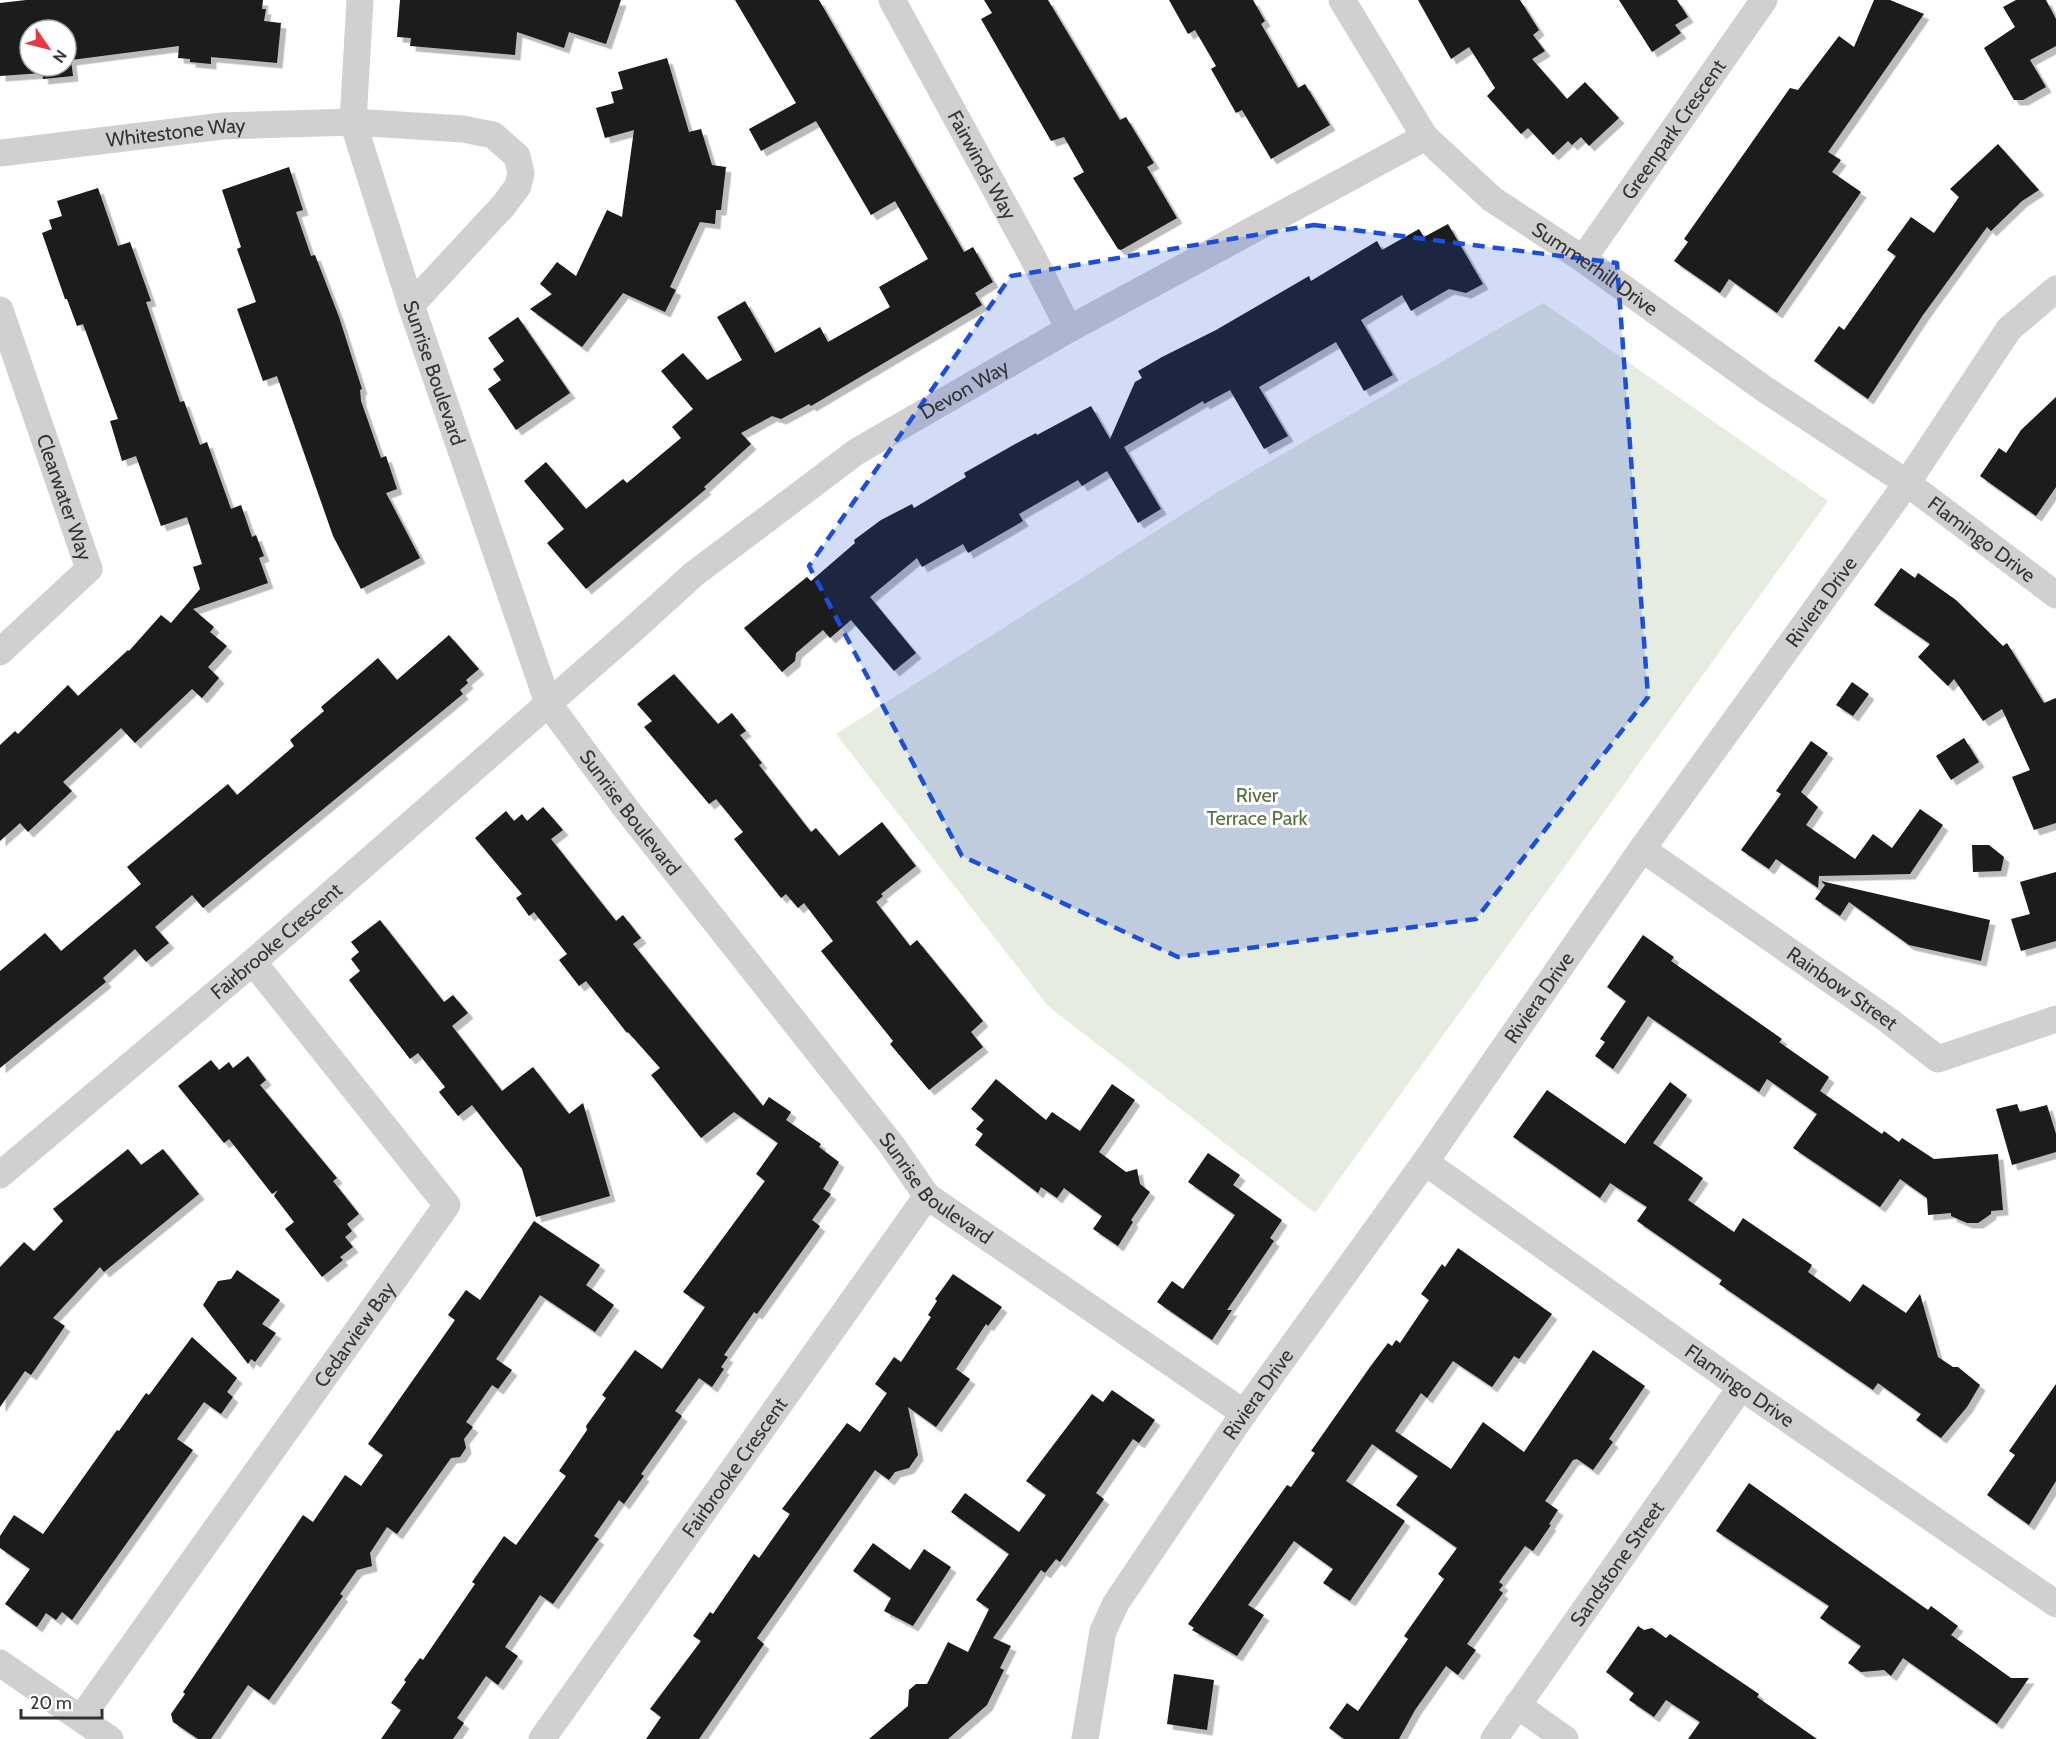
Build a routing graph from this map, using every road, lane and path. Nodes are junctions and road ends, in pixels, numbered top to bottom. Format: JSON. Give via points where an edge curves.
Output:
{"nodes":[{"id":1,"x":360,"y":0,"type":"edge"},
{"id":2,"x":892,"y":0,"type":"edge"},
{"id":3,"x":1342,"y":0,"type":"edge"},
{"id":4,"x":1764,"y":0,"type":"edge"},
{"id":5,"x":353,"y":122,"type":"junction"},
{"id":6,"x":1425,"y":137,"type":"junction"},
{"id":7,"x":0,"y":153,"type":"edge"},
{"id":8,"x":1583,"y":259,"type":"junction"},
{"id":9,"x":2056,"y":289,"type":"edge"},
{"id":10,"x":411,"y":305,"type":"junction"},
{"id":11,"x":0,"y":310,"type":"edge"},
{"id":12,"x":1069,"y":329,"type":"junction"},
{"id":13,"x":1907,"y":483,"type":"junction"},
{"id":14,"x":2056,"y":595,"type":"edge"},
{"id":15,"x":0,"y":652,"type":"edge"},
{"id":16,"x":548,"y":703,"type":"junction"},
{"id":17,"x":1642,"y":849,"type":"junction"},
{"id":18,"x":253,"y":962,"type":"junction"},
{"id":19,"x":2056,"y":1019,"type":"edge"},
{"id":20,"x":1425,"y":1162,"type":"junction"},
{"id":21,"x":0,"y":1175,"type":"edge"},
{"id":22,"x":927,"y":1196,"type":"junction"},
{"id":23,"x":1741,"y":1387,"type":"junction"},
{"id":24,"x":1244,"y":1413,"type":"junction"},
{"id":25,"x":2056,"y":1604,"type":"edge"},
{"id":26,"x":0,"y":1663,"type":"edge"},
{"id":27,"x":1517,"y":1705,"type":"junction"},
{"id":28,"x":81,"y":1718,"type":"junction"},
{"id":29,"x":110,"y":1739,"type":"edge"},
{"id":30,"x":542,"y":1739,"type":"edge"},
{"id":31,"x":1085,"y":1739,"type":"edge"},
{"id":32,"x":1494,"y":1739,"type":"edge"},
{"id":33,"x":1565,"y":1739,"type":"edge"}],
"edges":[{"from":1,"to":5,"type":"street","name":"Sunrise Boulevard"},
{"from":2,"to":12,"type":"street","name":"Fairwinds Way"},
{"from":3,"to":6,"type":"street","name":"Summerhill Drive"},
{"from":4,"to":8,"type":"street","name":"Greenpark Crescent"},
{"from":5,"to":7,"type":"street","name":"Whitestone Way","via":[[222,126]]},
{"from":5,"to":10,"type":"street","name":"Sunrise Boulevard"},
{"from":5,"to":10,"type":"street","name":"Whitestone Way","via":[[463,129],[493,135],[517,156],[521,173],[518,186],[504,206]]},
{"from":6,"to":8,"type":"street","name":"Summerhill Drive","via":[[1492,199]]},
{"from":6,"to":12,"type":"street","name":"Devon Way"},
{"from":8,"to":13,"type":"street","name":"Summerhill Drive","via":[[1763,388]]},
{"from":9,"to":13,"type":"street","name":"Riviera Drive","via":[[2009,329]]},
{"from":10,"to":16,"type":"street","name":"Sunrise Boulevard"},
{"from":11,"to":15,"type":"street","name":"Clearwater Way","via":[[89,569]]},
{"from":12,"to":16,"type":"street","name":"Devon Way","via":[[856,452],[694,574]]},
{"from":13,"to":14,"type":"street","name":"Flamingo Drive"},
{"from":13,"to":17,"type":"street","name":"Riviera Drive"},
{"from":16,"to":18,"type":"street","name":"Fairbrooke Crescent"},
{"from":16,"to":22,"type":"street","name":"Sunrise Boulevard","via":[[635,820],[891,1144]]},
{"from":17,"to":19,"type":"street","name":"Rainbow Street","via":[[1938,1059]]},
{"from":17,"to":20,"type":"street","name":"Riviera Drive"},
{"from":18,"to":21,"type":"street","name":"Fairbrooke Crescent"},
{"from":18,"to":28,"type":"street","name":"Cedarview Bay","via":[[447,1205]]},
{"from":20,"to":23,"type":"street","name":"Flamingo Drive"},
{"from":20,"to":24,"type":"street","name":"Riviera Drive"},
{"from":22,"to":24,"type":"street","name":"Sunrise Boulevard"},
{"from":22,"to":30,"type":"street","name":"Fairbrooke Crescent"},
{"from":23,"to":25,"type":"street","name":"Flamingo Drive"},
{"from":23,"to":27,"type":"street","name":"Sandstone Street"},
{"from":24,"to":31,"type":"street","name":"Riviera Drive","via":[[1108,1617]]},
{"from":26,"to":28,"type":"street"},
{"from":27,"to":32,"type":"street","name":"Sandstone Street"},
{"from":27,"to":33,"type":"street"},
{"from":28,"to":29,"type":"street"}]}
